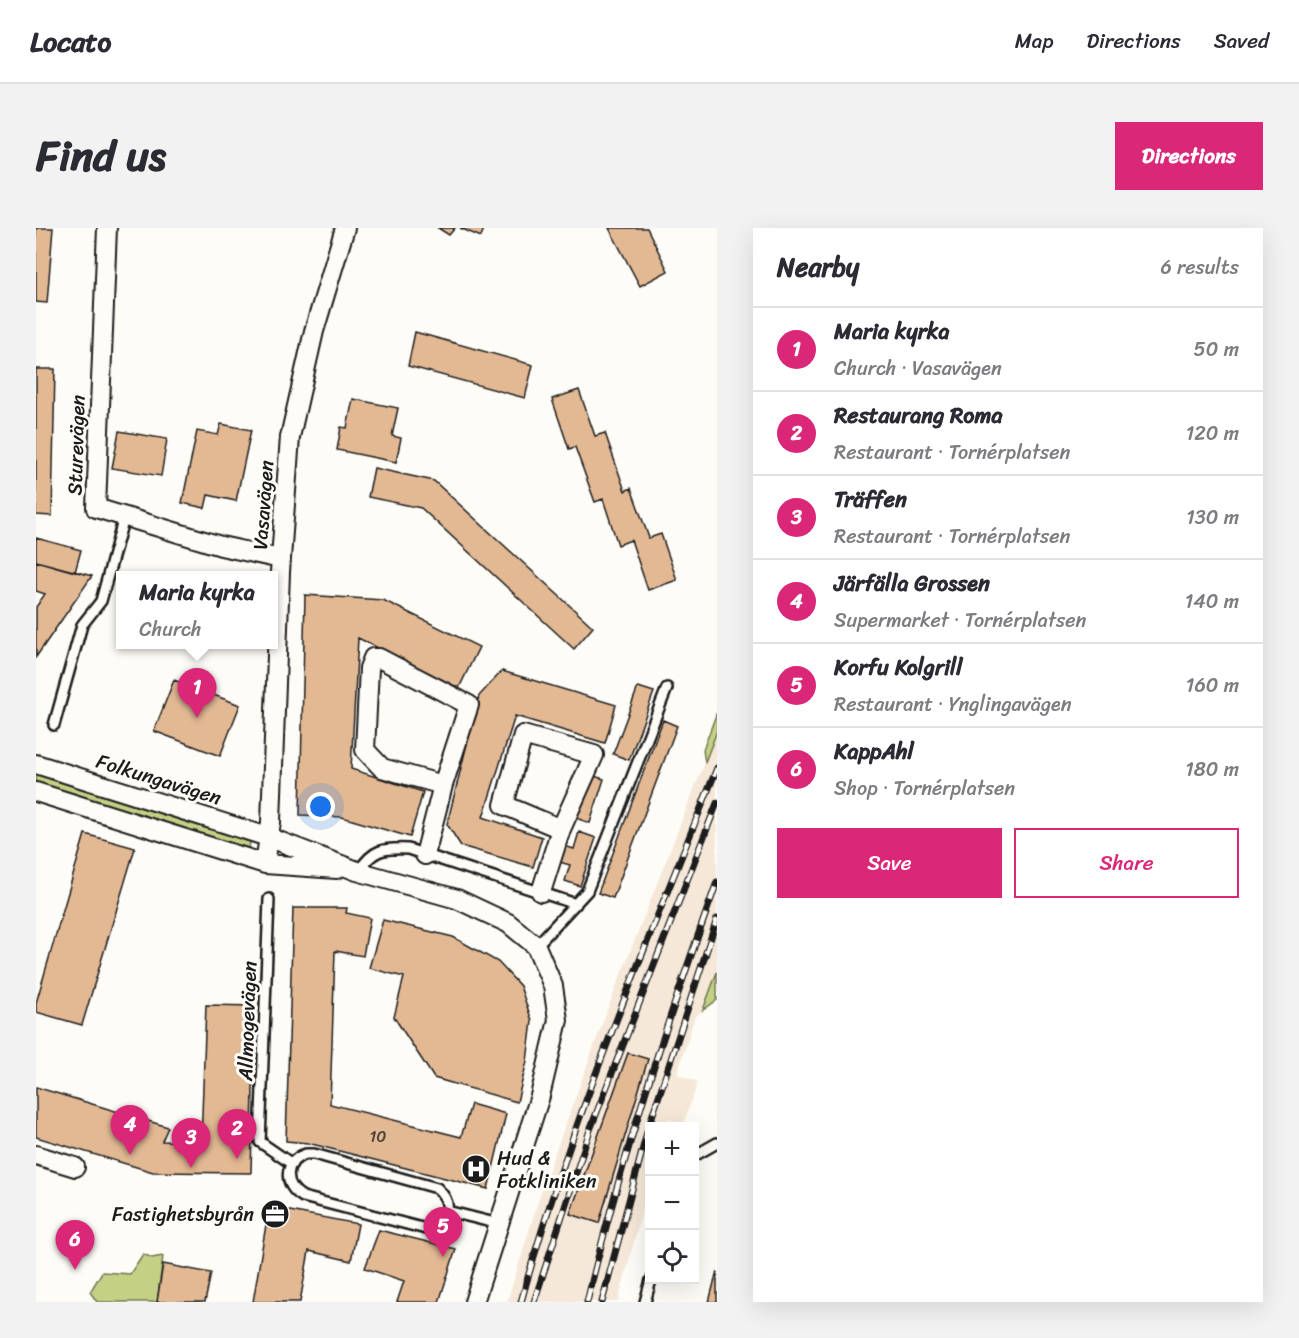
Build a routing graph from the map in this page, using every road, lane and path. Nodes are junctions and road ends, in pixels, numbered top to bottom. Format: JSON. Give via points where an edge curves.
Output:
{"nodes":[{"id":1,"x":107,"y":228,"type":"edge"},
{"id":2,"x":345,"y":228,"type":"edge"},
{"id":3,"x":124,"y":516,"type":"junction"},
{"id":4,"x":281,"y":559,"type":"junction"},
{"id":5,"x":278,"y":631,"type":"edge"},
{"id":6,"x":277,"y":649,"type":"edge"},
{"id":7,"x":667,"y":688,"type":"dead end"},
{"id":8,"x":54,"y":725,"type":"dead end"},
{"id":9,"x":36,"y":764,"type":"edge"},
{"id":10,"x":443,"y":785,"type":"junction"},
{"id":11,"x":36,"y":792,"type":"edge"},
{"id":12,"x":561,"y":829,"type":"junction"},
{"id":13,"x":268,"y":837,"type":"junction"},
{"id":14,"x":425,"y":855,"type":"junction"},
{"id":15,"x":266,"y":864,"type":"junction"},
{"id":16,"x":358,"y":871,"type":"junction"},
{"id":17,"x":541,"y":892,"type":"junction"},
{"id":18,"x":269,"y":899,"type":"dead end"},
{"id":19,"x":576,"y":904,"type":"junction"},
{"id":20,"x":536,"y":946,"type":"junction"},
{"id":21,"x":717,"y":1143,"type":"edge"},
{"id":22,"x":699,"y":1153,"type":"edge"},
{"id":23,"x":36,"y":1155,"type":"edge"},
{"id":24,"x":292,"y":1164,"type":"junction"},
{"id":25,"x":75,"y":1167,"type":"dead end"},
{"id":26,"x":447,"y":1211,"type":"junction"},
{"id":27,"x":499,"y":1224,"type":"junction"},
{"id":28,"x":650,"y":1284,"type":"edge"},
{"id":29,"x":474,"y":1302,"type":"edge"},
{"id":30,"x":645,"y":1302,"type":"edge"}],
"edges":[{"from":1,"to":3,"type":"street","name":"Sturevägen","via":[[96,508]]},
{"from":2,"to":4,"type":"street","name":"Vasavägen","via":[[314,331],[290,437]]},
{"from":3,"to":4,"type":"street","name":"Sturevägen","via":[[221,546]]},
{"from":3,"to":8,"type":"lane","via":[[101,601],[82,625]]},
{"from":4,"to":5,"type":"street","name":"Vasavägen"},
{"from":6,"to":13,"type":"street","name":"Vasavägen"},
{"from":7,"to":19,"type":"lane","via":[[587,891]]},
{"from":9,"to":13,"type":"street","name":"Folkungavägen"},
{"from":10,"to":10,"type":"street","via":[[382,768],[365,750],[369,668],[373,658],[469,705]]},
{"from":10,"to":14,"type":"street"},
{"from":11,"to":15,"type":"street"},
{"from":12,"to":12,"type":"street","via":[[504,805],[523,735],[594,755]]},
{"from":12,"to":17,"type":"street"},
{"from":13,"to":15,"type":"street","name":"Vasavägen"},
{"from":13,"to":16,"type":"street","name":"Folkungavägen"},
{"from":14,"to":16,"type":"lane","via":[[408,849],[384,850],[372,854]]},
{"from":14,"to":17,"type":"lane"},
{"from":15,"to":16,"type":"street"},
{"from":16,"to":20,"type":"street","via":[[457,899],[508,923]]},
{"from":17,"to":19,"type":"lane"},
{"from":18,"to":24,"type":"lane","name":"Allmogevägen","via":[[260,1142]]},
{"from":19,"to":20,"type":"lane"},
{"from":20,"to":27,"type":"street","via":[[554,986],[558,1020],[540,1096]]},
{"from":21,"to":22,"type":"lane"},
{"from":23,"to":25,"type":"street"},
{"from":24,"to":26,"type":"lane","via":[[301,1156],[314,1154],[431,1186],[444,1195]]},
{"from":24,"to":26,"type":"lane","via":[[289,1183],[303,1197],[426,1229],[442,1222]]},
{"from":26,"to":27,"type":"lane"},
{"from":27,"to":29,"type":"street"},
{"from":28,"to":30,"type":"lane"}]}
